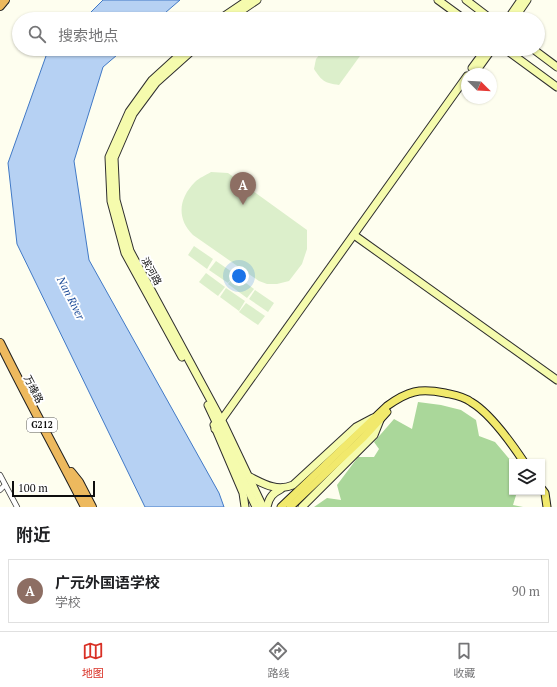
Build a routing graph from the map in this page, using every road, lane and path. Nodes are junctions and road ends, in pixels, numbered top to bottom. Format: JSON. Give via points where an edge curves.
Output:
{"nodes":[{"id":1,"x":5,"y":0,"type":"edge"},
{"id":2,"x":248,"y":0,"type":"edge"},
{"id":3,"x":257,"y":0,"type":"edge"},
{"id":4,"x":438,"y":0,"type":"edge"},
{"id":5,"x":466,"y":0,"type":"edge"},
{"id":6,"x":521,"y":0,"type":"edge"},
{"id":7,"x":528,"y":0,"type":"edge"},
{"id":8,"x":0,"y":6,"type":"edge"},
{"id":9,"x":230,"y":12,"type":"edge"},
{"id":10,"x":239,"y":12,"type":"edge"},
{"id":11,"x":454,"y":12,"type":"edge"},
{"id":12,"x":482,"y":12,"type":"edge"},
{"id":13,"x":513,"y":12,"type":"edge"},
{"id":14,"x":519,"y":12,"type":"edge"},
{"id":15,"x":178,"y":56,"type":"edge"},
{"id":16,"x":186,"y":56,"type":"edge"},
{"id":17,"x":481,"y":56,"type":"edge"},
{"id":18,"x":487,"y":56,"type":"edge"},
{"id":19,"x":515,"y":56,"type":"edge"},
{"id":20,"x":543,"y":56,"type":"edge"},
{"id":21,"x":557,"y":66,"type":"edge"},
{"id":22,"x":473,"y":68,"type":"edge"},
{"id":23,"x":478,"y":68,"type":"edge"},
{"id":24,"x":461,"y":85,"type":"edge"},
{"id":25,"x":557,"y":87,"type":"edge"},
{"id":26,"x":461,"y":92,"type":"edge"},
{"id":27,"x":355,"y":236,"type":"junction"},
{"id":28,"x":0,"y":343,"type":"edge"},
{"id":29,"x":0,"y":353,"type":"edge"},
{"id":30,"x":557,"y":380,"type":"edge"},
{"id":31,"x":378,"y":418,"type":"junction"},
{"id":32,"x":220,"y":426,"type":"junction"},
{"id":33,"x":362,"y":435,"type":"junction"},
{"id":34,"x":60,"y":457,"type":"junction"},
{"id":35,"x":517,"y":459,"type":"edge"},
{"id":36,"x":522,"y":459,"type":"edge"},
{"id":37,"x":0,"y":475,"type":"edge"},
{"id":38,"x":250,"y":477,"type":"junction"},
{"id":39,"x":5,"y":485,"type":"junction"},
{"id":40,"x":282,"y":488,"type":"junction"},
{"id":41,"x":0,"y":490,"type":"edge"},
{"id":42,"x":540,"y":495,"type":"edge"},
{"id":43,"x":544,"y":495,"type":"edge"},
{"id":44,"x":17,"y":507,"type":"edge"},
{"id":45,"x":81,"y":507,"type":"edge"},
{"id":46,"x":85,"y":507,"type":"edge"},
{"id":47,"x":92,"y":507,"type":"edge"},
{"id":48,"x":245,"y":507,"type":"edge"},
{"id":49,"x":256,"y":507,"type":"edge"},
{"id":50,"x":263,"y":507,"type":"edge"},
{"id":51,"x":267,"y":507,"type":"edge"},
{"id":52,"x":281,"y":507,"type":"edge"},
{"id":53,"x":290,"y":507,"type":"edge"},
{"id":54,"x":302,"y":507,"type":"edge"},
{"id":55,"x":542,"y":507,"type":"edge"},
{"id":56,"x":547,"y":507,"type":"edge"}],
"edges":[{"from":1,"to":8,"type":"highway"},
{"from":2,"to":9,"type":"street"},
{"from":3,"to":10,"type":"street"},
{"from":4,"to":11,"type":"street"},
{"from":5,"to":12,"type":"street"},
{"from":6,"to":13,"type":"street"},
{"from":7,"to":14,"type":"street"},
{"from":15,"to":32,"type":"street","name":"滨河路","via":[[152,80],[129,112],[109,157],[111,201],[125,253]]},
{"from":16,"to":32,"type":"street","name":"滨河路","via":[[156,83],[134,114],[114,158],[116,200],[130,251]]},
{"from":17,"to":22,"type":"street"},
{"from":18,"to":23,"type":"street"},
{"from":19,"to":25,"type":"street"},
{"from":20,"to":21,"type":"street"},
{"from":24,"to":27,"type":"street"},
{"from":26,"to":27,"type":"street"},
{"from":27,"to":30,"type":"street"},
{"from":27,"to":32,"type":"street"},
{"from":28,"to":34,"type":"highway","name":"万缘路","number":"G212"},
{"from":29,"to":45,"type":"highway","name":"万缘路","number":"G212"},
{"from":31,"to":33,"type":"main road"},
{"from":31,"to":35,"type":"main road","via":[[402,401],[416,396],[431,395],[458,400],[479,414],[507,444]]},
{"from":31,"to":36,"type":"main road","via":[[400,397],[415,392],[431,390],[459,396],[483,411],[511,441]]},
{"from":31,"to":40,"type":"street","via":[[356,427],[293,485]]},
{"from":31,"to":54,"type":"street","via":[[374,435]]},
{"from":32,"to":38,"type":"street","name":"滨河路"},
{"from":32,"to":48,"type":"street","via":[[222,447],[242,492]]},
{"from":32,"to":49,"type":"street","name":"滨河路"},
{"from":33,"to":52,"type":"main road"},
{"from":33,"to":53,"type":"main road"},
{"from":34,"to":46,"type":"highway","name":"万缘路","number":"G212"},
{"from":34,"to":47,"type":"highway","via":[[79,482]]},
{"from":37,"to":39,"type":"street"},
{"from":38,"to":40,"type":"street","via":[[274,488]]},
{"from":38,"to":50,"type":"street","name":"滨河路"},
{"from":39,"to":41,"type":"street"},
{"from":39,"to":44,"type":"street"},
{"from":40,"to":51,"type":"street","via":[[273,494]]},
{"from":42,"to":55,"type":"main road"},
{"from":43,"to":56,"type":"main road"}]}
